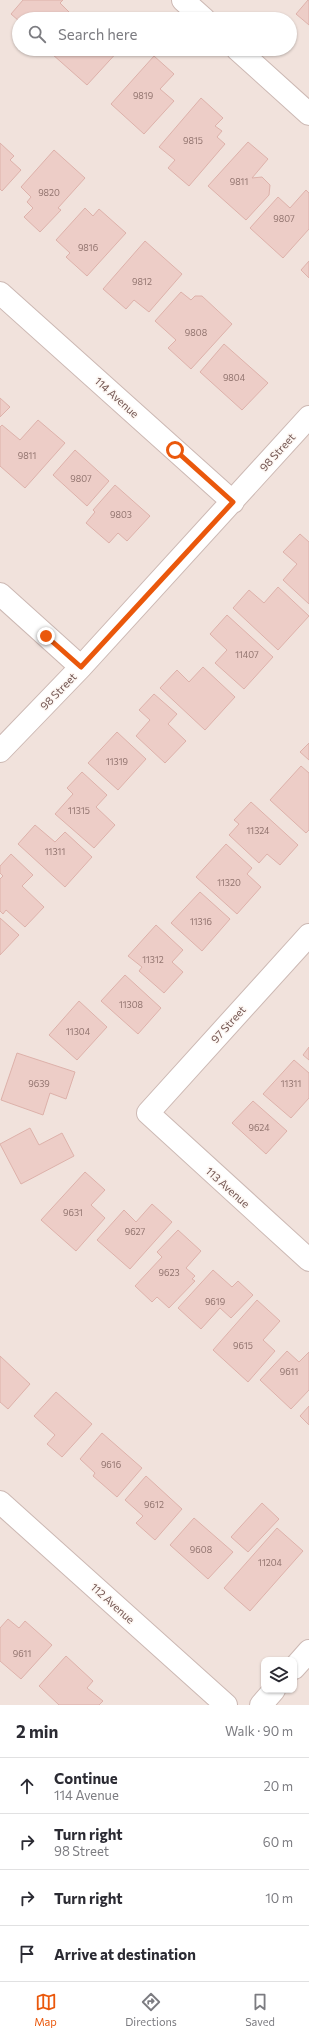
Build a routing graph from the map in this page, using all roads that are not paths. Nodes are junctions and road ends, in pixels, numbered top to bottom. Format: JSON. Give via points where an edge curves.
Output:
{"nodes":[{"id":1,"x":183,"y":0,"type":"edge"},
{"id":2,"x":196,"y":12,"type":"edge"},
{"id":3,"x":245,"y":56,"type":"edge"},
{"id":4,"x":309,"y":114,"type":"edge"},
{"id":5,"x":0,"y":293,"type":"edge"},
{"id":6,"x":309,"y":417,"type":"edge"},
{"id":7,"x":233,"y":502,"type":"junction"},
{"id":8,"x":0,"y":594,"type":"edge"},
{"id":9,"x":81,"y":667,"type":"junction"},
{"id":10,"x":0,"y":751,"type":"edge"},
{"id":11,"x":309,"y":935,"type":"edge"},
{"id":12,"x":148,"y":1113,"type":"joint"},
{"id":13,"x":309,"y":1260,"type":"edge"},
{"id":14,"x":0,"y":1502,"type":"edge"},
{"id":15,"x":309,"y":1651,"type":"edge"},
{"id":16,"x":297,"y":1665,"type":"edge"},
{"id":17,"x":271,"y":1693,"type":"edge"},
{"id":18,"x":226,"y":1705,"type":"edge"},
{"id":19,"x":261,"y":1705,"type":"edge"}],
"edges":[{"from":1,"to":2,"type":"street"},
{"from":3,"to":4,"type":"street"},
{"from":5,"to":7,"type":"street","name":"114 Avenue"},
{"from":6,"to":7,"type":"street","name":"98 Street"},
{"from":7,"to":9,"type":"street","name":"98 Street"},
{"from":8,"to":9,"type":"street"},
{"from":9,"to":10,"type":"street","name":"98 Street"},
{"from":11,"to":12,"type":"street","name":"97 Street"},
{"from":12,"to":13,"type":"street","name":"113 Avenue"},
{"from":14,"to":18,"type":"street","name":"112 Avenue"},
{"from":15,"to":16,"type":"street"},
{"from":17,"to":19,"type":"street"}]}
